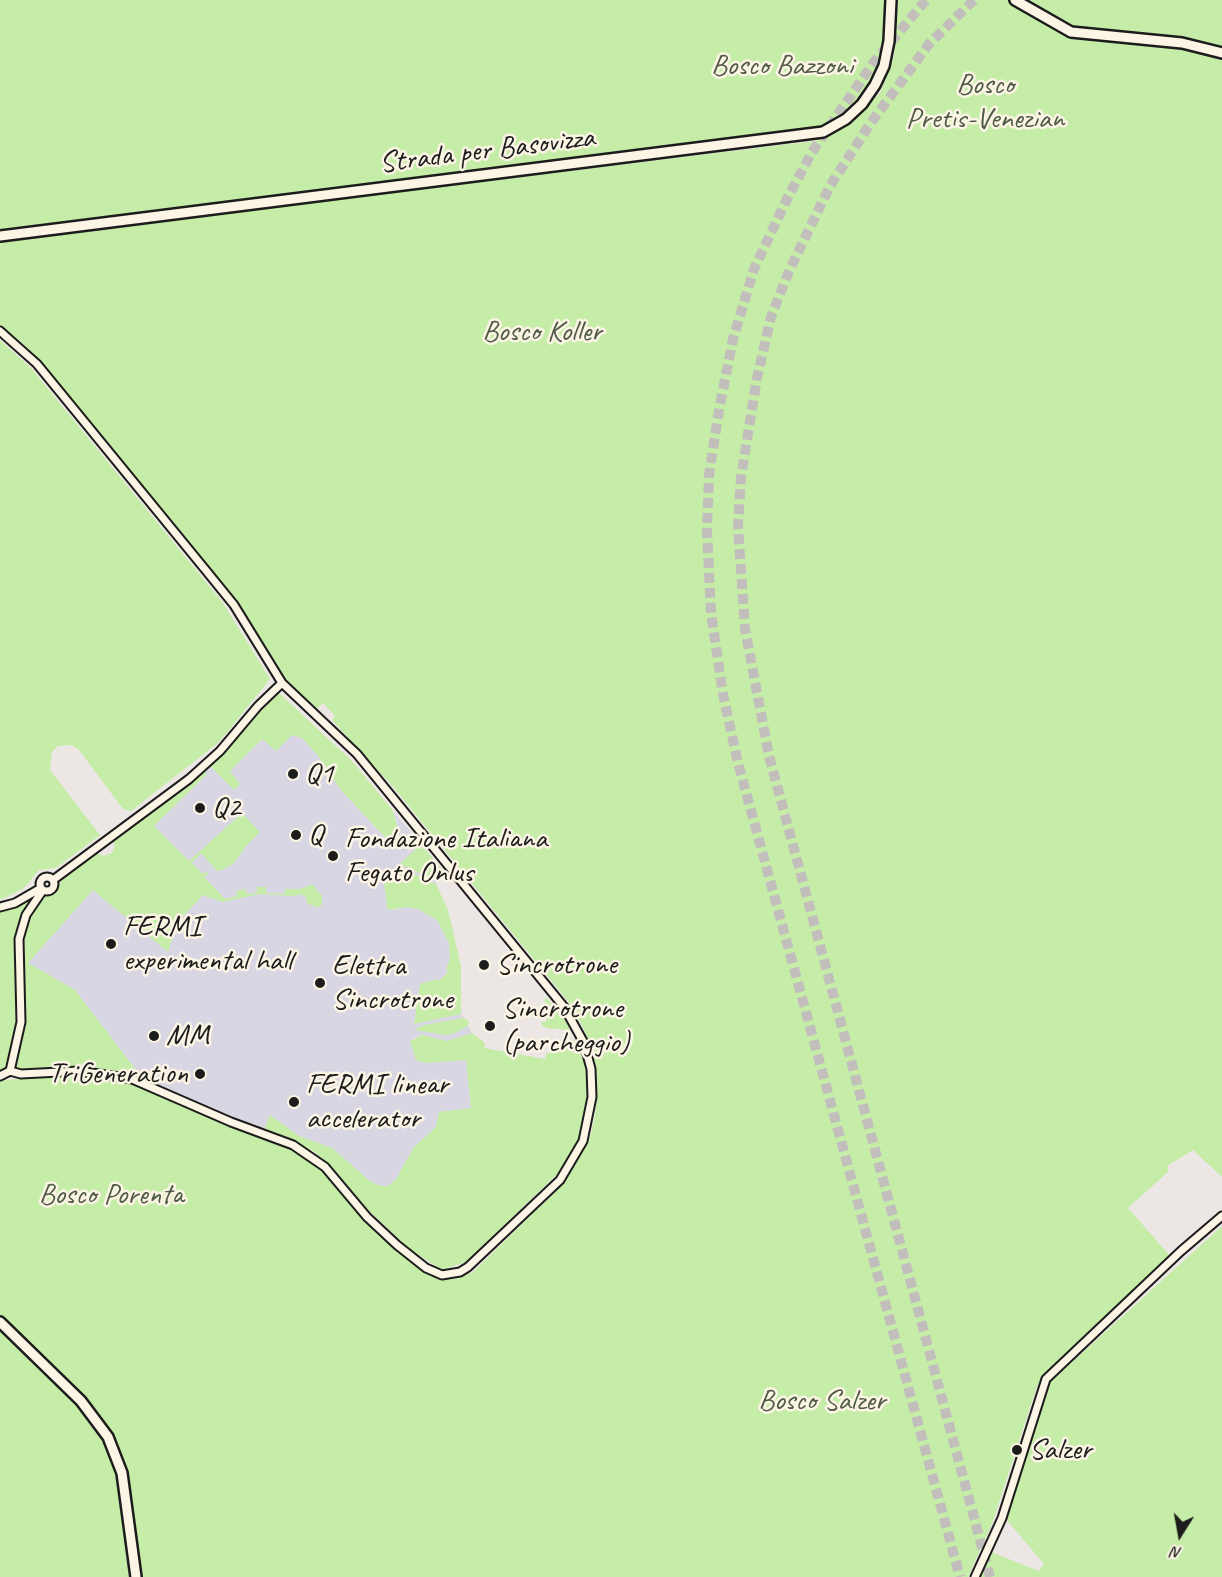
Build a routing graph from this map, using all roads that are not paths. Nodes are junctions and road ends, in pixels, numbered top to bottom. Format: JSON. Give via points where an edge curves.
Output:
{"nodes":[{"id":1,"x":891,"y":0,"type":"edge"},
{"id":2,"x":1015,"y":0,"type":"edge"},
{"id":3,"x":1222,"y":52,"type":"edge"},
{"id":4,"x":0,"y":236,"type":"edge"},
{"id":5,"x":0,"y":331,"type":"edge"},
{"id":6,"x":282,"y":683,"type":"junction"},
{"id":7,"x":42,"y":889,"type":"junction"},
{"id":8,"x":0,"y":907,"type":"edge"},
{"id":9,"x":10,"y":1071,"type":"junction"},
{"id":10,"x":0,"y":1076,"type":"edge"},
{"id":11,"x":1222,"y":1216,"type":"edge"},
{"id":12,"x":0,"y":1322,"type":"edge"},
{"id":13,"x":136,"y":1577,"type":"edge"},
{"id":14,"x":975,"y":1577,"type":"edge"}],
"edges":[{"from":1,"to":4,"type":"main road","name":"Strada per Basovizza","via":[[889,41],[875,85],[846,119],[823,132]]},
{"from":2,"to":3,"type":"main road","via":[[1071,32],[1182,43]]},
{"from":5,"to":6,"type":"street","via":[[37,364],[234,605]]},
{"from":6,"to":7,"type":"street","via":[[205,766],[53,880],[51,890]]},
{"from":6,"to":9,"type":"street","via":[[357,754],[577,1028],[589,1058],[592,1097],[587,1128],[560,1180],[460,1272],[438,1274],[407,1253],[368,1217],[325,1167],[293,1145],[132,1079],[79,1071]]},
{"from":7,"to":8,"type":"street"},
{"from":7,"to":9,"type":"street","via":[[26,915],[19,939],[21,1022]]},
{"from":9,"to":10,"type":"street"},
{"from":11,"to":14,"type":"street","via":[[1046,1379],[1002,1518]]},
{"from":12,"to":13,"type":"main road","via":[[81,1401],[108,1437],[122,1473]]}]}
